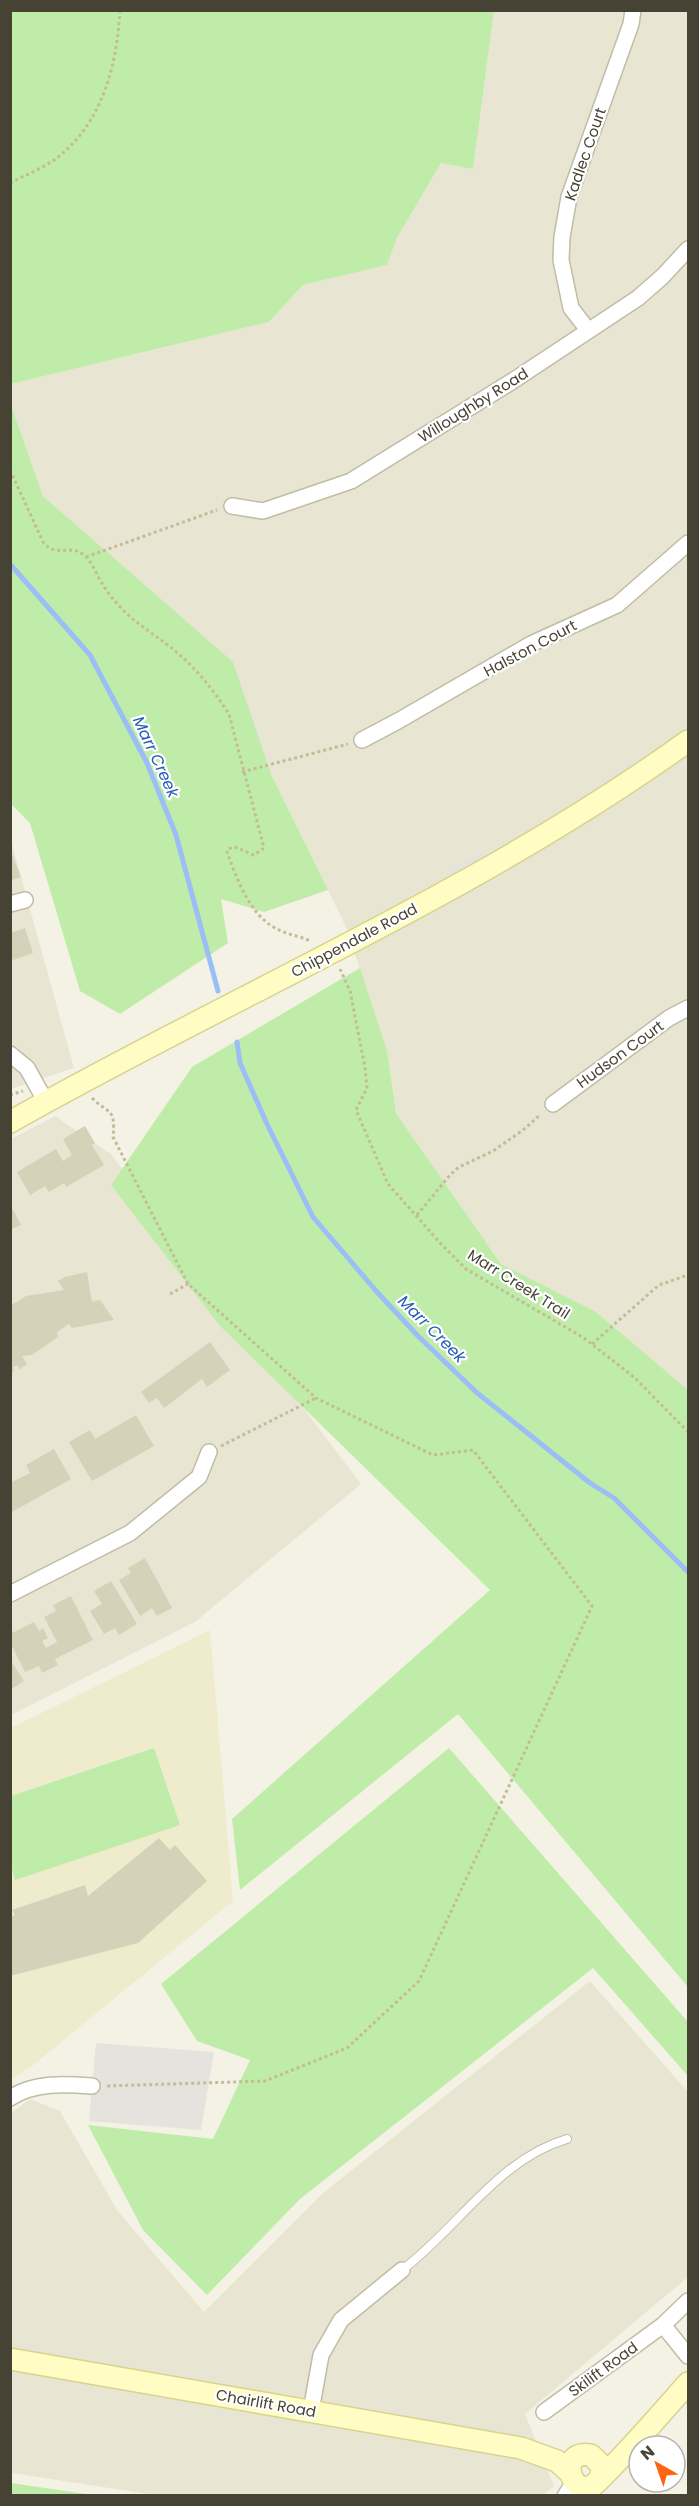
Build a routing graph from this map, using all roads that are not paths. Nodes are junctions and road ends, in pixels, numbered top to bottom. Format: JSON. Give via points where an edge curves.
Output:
{"nodes":[{"id":1,"x":633,"y":10,"type":"edge"},
{"id":2,"x":688,"y":249,"type":"edge"},
{"id":3,"x":588,"y":330,"type":"junction"},
{"id":4,"x":232,"y":506,"type":"road end"},
{"id":5,"x":688,"y":543,"type":"edge"},
{"id":6,"x":362,"y":740,"type":"road end"},
{"id":7,"x":688,"y":741,"type":"edge"},
{"id":8,"x":688,"y":1008,"type":"edge"},
{"id":9,"x":10,"y":1054,"type":"edge"},
{"id":10,"x":46,"y":1102,"type":"junction"},
{"id":11,"x":553,"y":1104,"type":"road end"},
{"id":12,"x":10,"y":1122,"type":"edge"},
{"id":13,"x":209,"y":1452,"type":"road end"},
{"id":14,"x":10,"y":1594,"type":"edge"},
{"id":15,"x":92,"y":2086,"type":"road end"},
{"id":16,"x":10,"y":2098,"type":"edge"},
{"id":17,"x":567,"y":2139,"type":"dead end"},
{"id":18,"x":402,"y":2270,"type":"joint"},
{"id":19,"x":688,"y":2301,"type":"edge"},
{"id":20,"x":663,"y":2325,"type":"junction"},
{"id":21,"x":688,"y":2356,"type":"edge"},
{"id":22,"x":10,"y":2359,"type":"edge"},
{"id":23,"x":688,"y":2384,"type":"edge"},
{"id":24,"x":311,"y":2411,"type":"junction"},
{"id":25,"x":544,"y":2412,"type":"dead end"},
{"id":26,"x":581,"y":2473,"type":"edge"}],
"edges":[{"from":1,"to":3,"type":"street","name":"Kadlec Court","via":[[569,197],[562,237],[561,260],[571,308]]},
{"from":2,"to":3,"type":"street","name":"Willoughby Road","via":[[638,298]]},
{"from":3,"to":4,"type":"street","name":"Willoughby Road","via":[[351,481],[263,511]]},
{"from":5,"to":6,"type":"street","name":"Halston Court","via":[[617,604],[531,644]]},
{"from":7,"to":10,"type":"street","name":"Chippendale Road","via":[[628,784],[505,860]]},
{"from":8,"to":11,"type":"street","name":"Hudson Court"},
{"from":9,"to":10,"type":"street","via":[[27,1068]]},
{"from":10,"to":12,"type":"street","name":"Chippendale Road"},
{"from":13,"to":14,"type":"street","via":[[199,1477],[130,1533]]},
{"from":15,"to":16,"type":"street","via":[[58,2084],[21,2091]]},
{"from":17,"to":18,"type":"lane","via":[[528,2155]]},
{"from":18,"to":24,"type":"street","via":[[341,2320],[321,2355]]},
{"from":19,"to":20,"type":"street","name":"Skilift Road"},
{"from":20,"to":21,"type":"street"},
{"from":20,"to":25,"type":"street","name":"Skilift Road"},
{"from":22,"to":24,"type":"street","name":"Chairlift Road"},
{"from":23,"to":26,"type":"street","via":[[654,2422]]},
{"from":24,"to":26,"type":"street","name":"Chairlift Road","via":[[521,2448],[553,2447]]}]}
